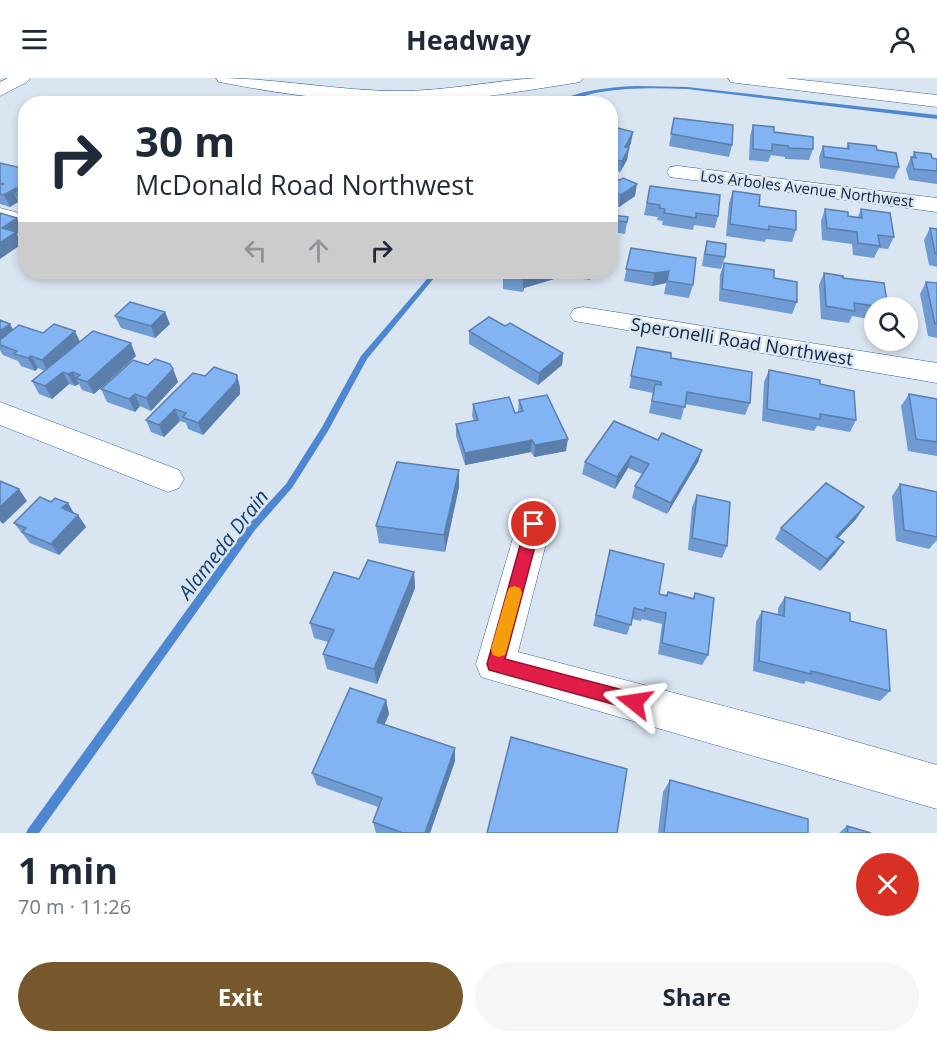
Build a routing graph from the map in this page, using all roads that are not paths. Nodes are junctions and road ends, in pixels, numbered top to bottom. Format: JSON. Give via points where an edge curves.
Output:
{"nodes":[{"id":1,"x":21,"y":78,"type":"edge"},
{"id":2,"x":225,"y":78,"type":"edge"},
{"id":3,"x":574,"y":78,"type":"edge"},
{"id":4,"x":737,"y":78,"type":"edge"},
{"id":5,"x":471,"y":85,"type":"edge"},
{"id":6,"x":0,"y":90,"type":"edge"},
{"id":7,"x":937,"y":101,"type":"edge"},
{"id":8,"x":678,"y":172,"type":"dead end"},
{"id":9,"x":937,"y":205,"type":"edge"},
{"id":10,"x":0,"y":215,"type":"edge"},
{"id":11,"x":18,"y":220,"type":"edge"},
{"id":12,"x":583,"y":315,"type":"dead end"},
{"id":13,"x":937,"y":373,"type":"edge"},
{"id":14,"x":0,"y":413,"type":"edge"},
{"id":15,"x":168,"y":479,"type":"dead end"},
{"id":16,"x":534,"y":524,"type":"dead end"},
{"id":17,"x":937,"y":786,"type":"edge"}],
"edges":[{"from":1,"to":6,"type":"street"},
{"from":2,"to":5,"type":"street","via":[[354,96],[423,96]]},
{"from":3,"to":5,"type":"street"},
{"from":4,"to":7,"type":"street"},
{"from":8,"to":9,"type":"street","name":"Los Arboles Avenue Northwest"},
{"from":10,"to":11,"type":"street"},
{"from":12,"to":13,"type":"street","name":"Speronelli Road Northwest"},
{"from":14,"to":15,"type":"street"},
{"from":16,"to":17,"type":"street","via":[[495,664]]}]}
